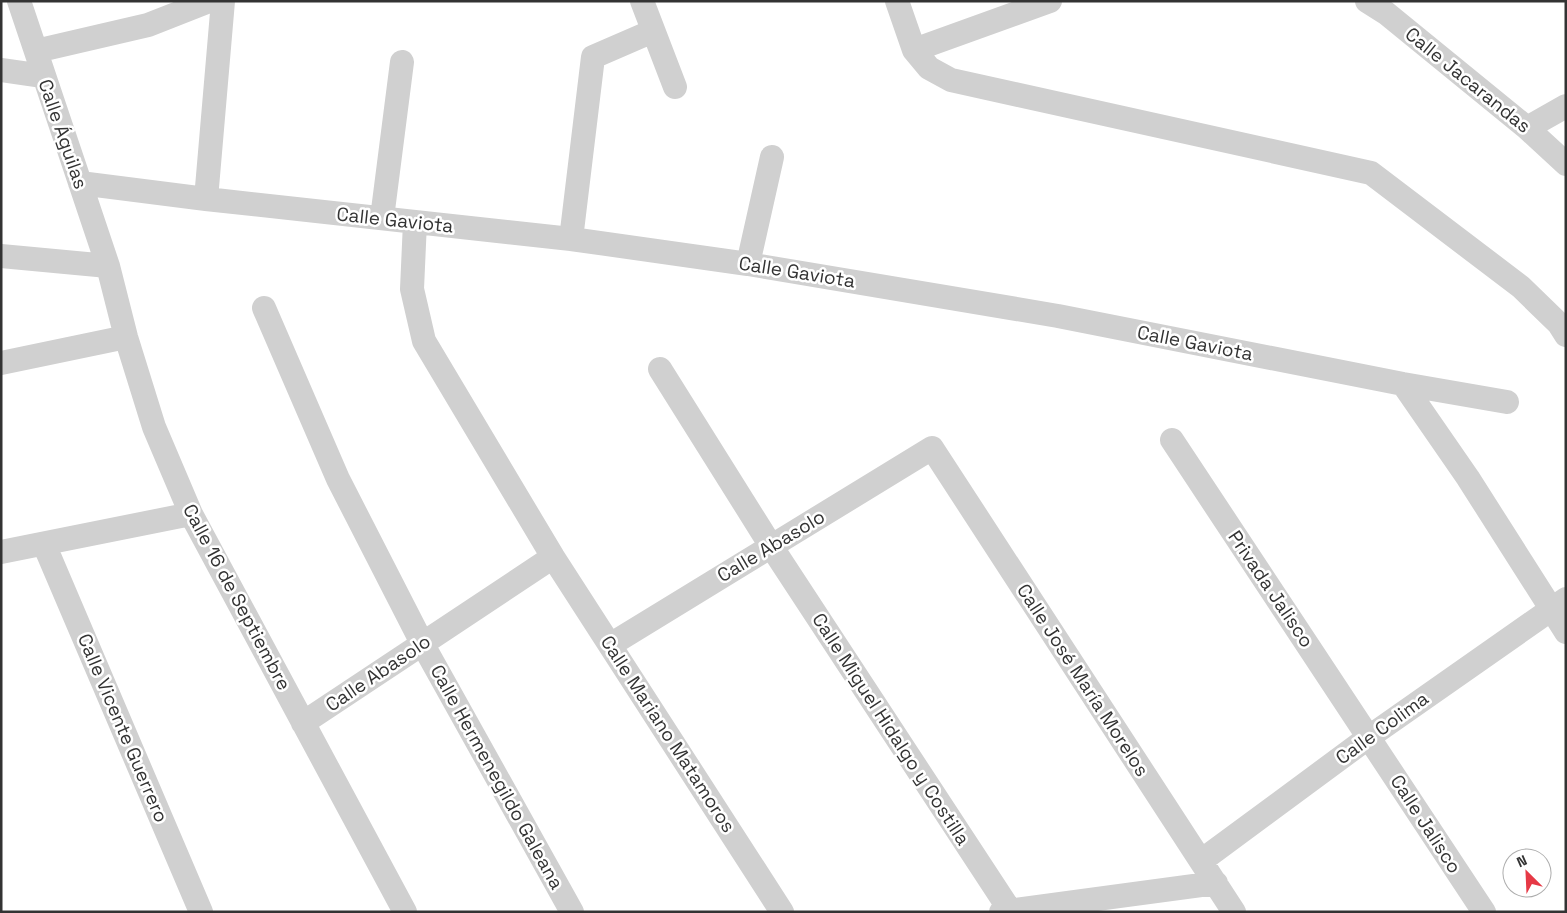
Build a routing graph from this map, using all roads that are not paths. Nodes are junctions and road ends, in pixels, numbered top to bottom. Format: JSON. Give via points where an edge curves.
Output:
{"nodes":[{"id":1,"x":19,"y":1,"type":"edge"},
{"id":2,"x":209,"y":1,"type":"edge"},
{"id":3,"x":223,"y":1,"type":"edge"},
{"id":4,"x":642,"y":1,"type":"edge"},
{"id":5,"x":897,"y":1,"type":"edge"},
{"id":6,"x":1050,"y":1,"type":"edge"},
{"id":7,"x":1386,"y":5,"type":"edge"},
{"id":8,"x":653,"y":31,"type":"junction"},
{"id":9,"x":914,"y":50,"type":"junction"},
{"id":10,"x":36,"y":51,"type":"junction"},
{"id":11,"x":402,"y":62,"type":"dead end"},
{"id":12,"x":1,"y":70,"type":"edge"},
{"id":13,"x":43,"y":76,"type":"junction"},
{"id":14,"x":675,"y":87,"type":"dead end"},
{"id":15,"x":1566,"y":106,"type":"edge"},
{"id":16,"x":1527,"y":128,"type":"junction"},
{"id":17,"x":772,"y":157,"type":"dead end"},
{"id":18,"x":1566,"y":164,"type":"edge"},
{"id":19,"x":80,"y":182,"type":"junction"},
{"id":20,"x":206,"y":199,"type":"junction"},
{"id":21,"x":382,"y":218,"type":"junction"},
{"id":22,"x":415,"y":222,"type":"junction"},
{"id":23,"x":572,"y":239,"type":"junction"},
{"id":24,"x":1,"y":256,"type":"edge"},
{"id":25,"x":748,"y":264,"type":"junction"},
{"id":26,"x":108,"y":266,"type":"junction"},
{"id":27,"x":264,"y":308,"type":"dead end"},
{"id":28,"x":1566,"y":335,"type":"edge"},
{"id":29,"x":126,"y":337,"type":"junction"},
{"id":30,"x":1,"y":362,"type":"edge"},
{"id":31,"x":660,"y":370,"type":"dead end"},
{"id":32,"x":1403,"y":384,"type":"junction"},
{"id":33,"x":1507,"y":402,"type":"dead end"},
{"id":34,"x":1172,"y":440,"type":"dead end"},
{"id":35,"x":932,"y":448,"type":"joint"},
{"id":36,"x":191,"y":514,"type":"junction"},
{"id":37,"x":44,"y":544,"type":"junction"},
{"id":38,"x":771,"y":546,"type":"junction"},
{"id":39,"x":1,"y":552,"type":"edge"},
{"id":40,"x":553,"y":557,"type":"junction"},
{"id":41,"x":1558,"y":604,"type":"edge"},
{"id":42,"x":1566,"y":632,"type":"edge"},
{"id":43,"x":422,"y":643,"type":"junction"},
{"id":44,"x":610,"y":645,"type":"junction"},
{"id":45,"x":303,"y":722,"type":"junction"},
{"id":46,"x":1369,"y":737,"type":"junction"},
{"id":47,"x":1201,"y":861,"type":"junction"},
{"id":48,"x":1216,"y":883,"type":"junction"},
{"id":49,"x":1007,"y":911,"type":"edge"},
{"id":50,"x":201,"y":912,"type":"edge"},
{"id":51,"x":405,"y":912,"type":"edge"},
{"id":52,"x":572,"y":912,"type":"edge"},
{"id":53,"x":782,"y":912,"type":"edge"},
{"id":54,"x":1234,"y":912,"type":"edge"},
{"id":55,"x":1484,"y":912,"type":"edge"}],
"edges":[{"from":1,"to":10,"type":"street","name":"Calle Águilas"},
{"from":2,"to":10,"type":"street","via":[[148,24]]},
{"from":3,"to":20,"type":"street"},
{"from":4,"to":8,"type":"street"},
{"from":5,"to":9,"type":"street"},
{"from":6,"to":9,"type":"street"},
{"from":7,"to":16,"type":"street","name":"Calle Jacarandas"},
{"from":8,"to":14,"type":"street"},
{"from":8,"to":23,"type":"street","via":[[593,57]]},
{"from":9,"to":28,"type":"street","via":[[929,68],[950,80],[1371,173],[1522,286]]},
{"from":10,"to":13,"type":"street","name":"Calle Águilas"},
{"from":11,"to":21,"type":"street"},
{"from":12,"to":13,"type":"street"},
{"from":13,"to":19,"type":"street","name":"Calle Águilas"},
{"from":15,"to":16,"type":"street"},
{"from":16,"to":18,"type":"street","name":"Calle Jacarandas"},
{"from":17,"to":25,"type":"street"},
{"from":19,"to":20,"type":"street","name":"Calle Gaviota"},
{"from":19,"to":26,"type":"street","name":"Calle Águilas"},
{"from":20,"to":21,"type":"street","name":"Calle Gaviota"},
{"from":21,"to":22,"type":"street","name":"Calle Gaviota"},
{"from":22,"to":23,"type":"street","name":"Calle Gaviota"},
{"from":22,"to":40,"type":"street","name":"Calle Mariano Matamoros","via":[[412,289],[424,341]]},
{"from":23,"to":25,"type":"street","name":"Calle Gaviota"},
{"from":24,"to":26,"type":"street"},
{"from":25,"to":32,"type":"street","name":"Calle Gaviota","via":[[1058,316]]},
{"from":26,"to":29,"type":"street","name":"Calle 16 de Septiembre"},
{"from":27,"to":43,"type":"street","name":"Calle Hermenegildo Galeana","via":[[338,478]]},
{"from":29,"to":30,"type":"street"},
{"from":29,"to":36,"type":"street","name":"Calle 16 de Septiembre","via":[[154,427]]},
{"from":31,"to":38,"type":"street","name":"Calle Miguel Hidalgo y Costilla"},
{"from":32,"to":33,"type":"street","name":"Calle Gaviota"},
{"from":32,"to":41,"type":"street"},
{"from":34,"to":46,"type":"street","name":"Privada Jalisco"},
{"from":35,"to":38,"type":"street","name":"Calle Abasolo"},
{"from":35,"to":47,"type":"street","name":"Calle José María Morelos"},
{"from":36,"to":37,"type":"street"},
{"from":36,"to":45,"type":"street","name":"Calle 16 de Septiembre"},
{"from":37,"to":39,"type":"street"},
{"from":37,"to":50,"type":"street","name":"Calle Vicente Guerrero"},
{"from":38,"to":44,"type":"street","name":"Calle Abasolo"},
{"from":38,"to":49,"type":"street","name":"Calle Miguel Hidalgo y Costilla"},
{"from":40,"to":43,"type":"street","name":"Calle Abasolo"},
{"from":40,"to":44,"type":"street","name":"Calle Mariano Matamoros"},
{"from":41,"to":42,"type":"street"},
{"from":41,"to":46,"type":"street","name":"Calle Colima"},
{"from":43,"to":45,"type":"street","name":"Calle Abasolo"},
{"from":43,"to":52,"type":"street","name":"Calle Hermenegildo Galeana"},
{"from":44,"to":53,"type":"street","name":"Calle Mariano Matamoros"},
{"from":45,"to":51,"type":"street","name":"Calle 16 de Septiembre"},
{"from":46,"to":47,"type":"street","name":"Calle Colima"},
{"from":46,"to":55,"type":"street","name":"Calle Jalisco"},
{"from":47,"to":48,"type":"street","name":"Calle José María Morelos"},
{"from":48,"to":49,"type":"street"},
{"from":48,"to":54,"type":"street","name":"Calle José María Morelos"}]}
